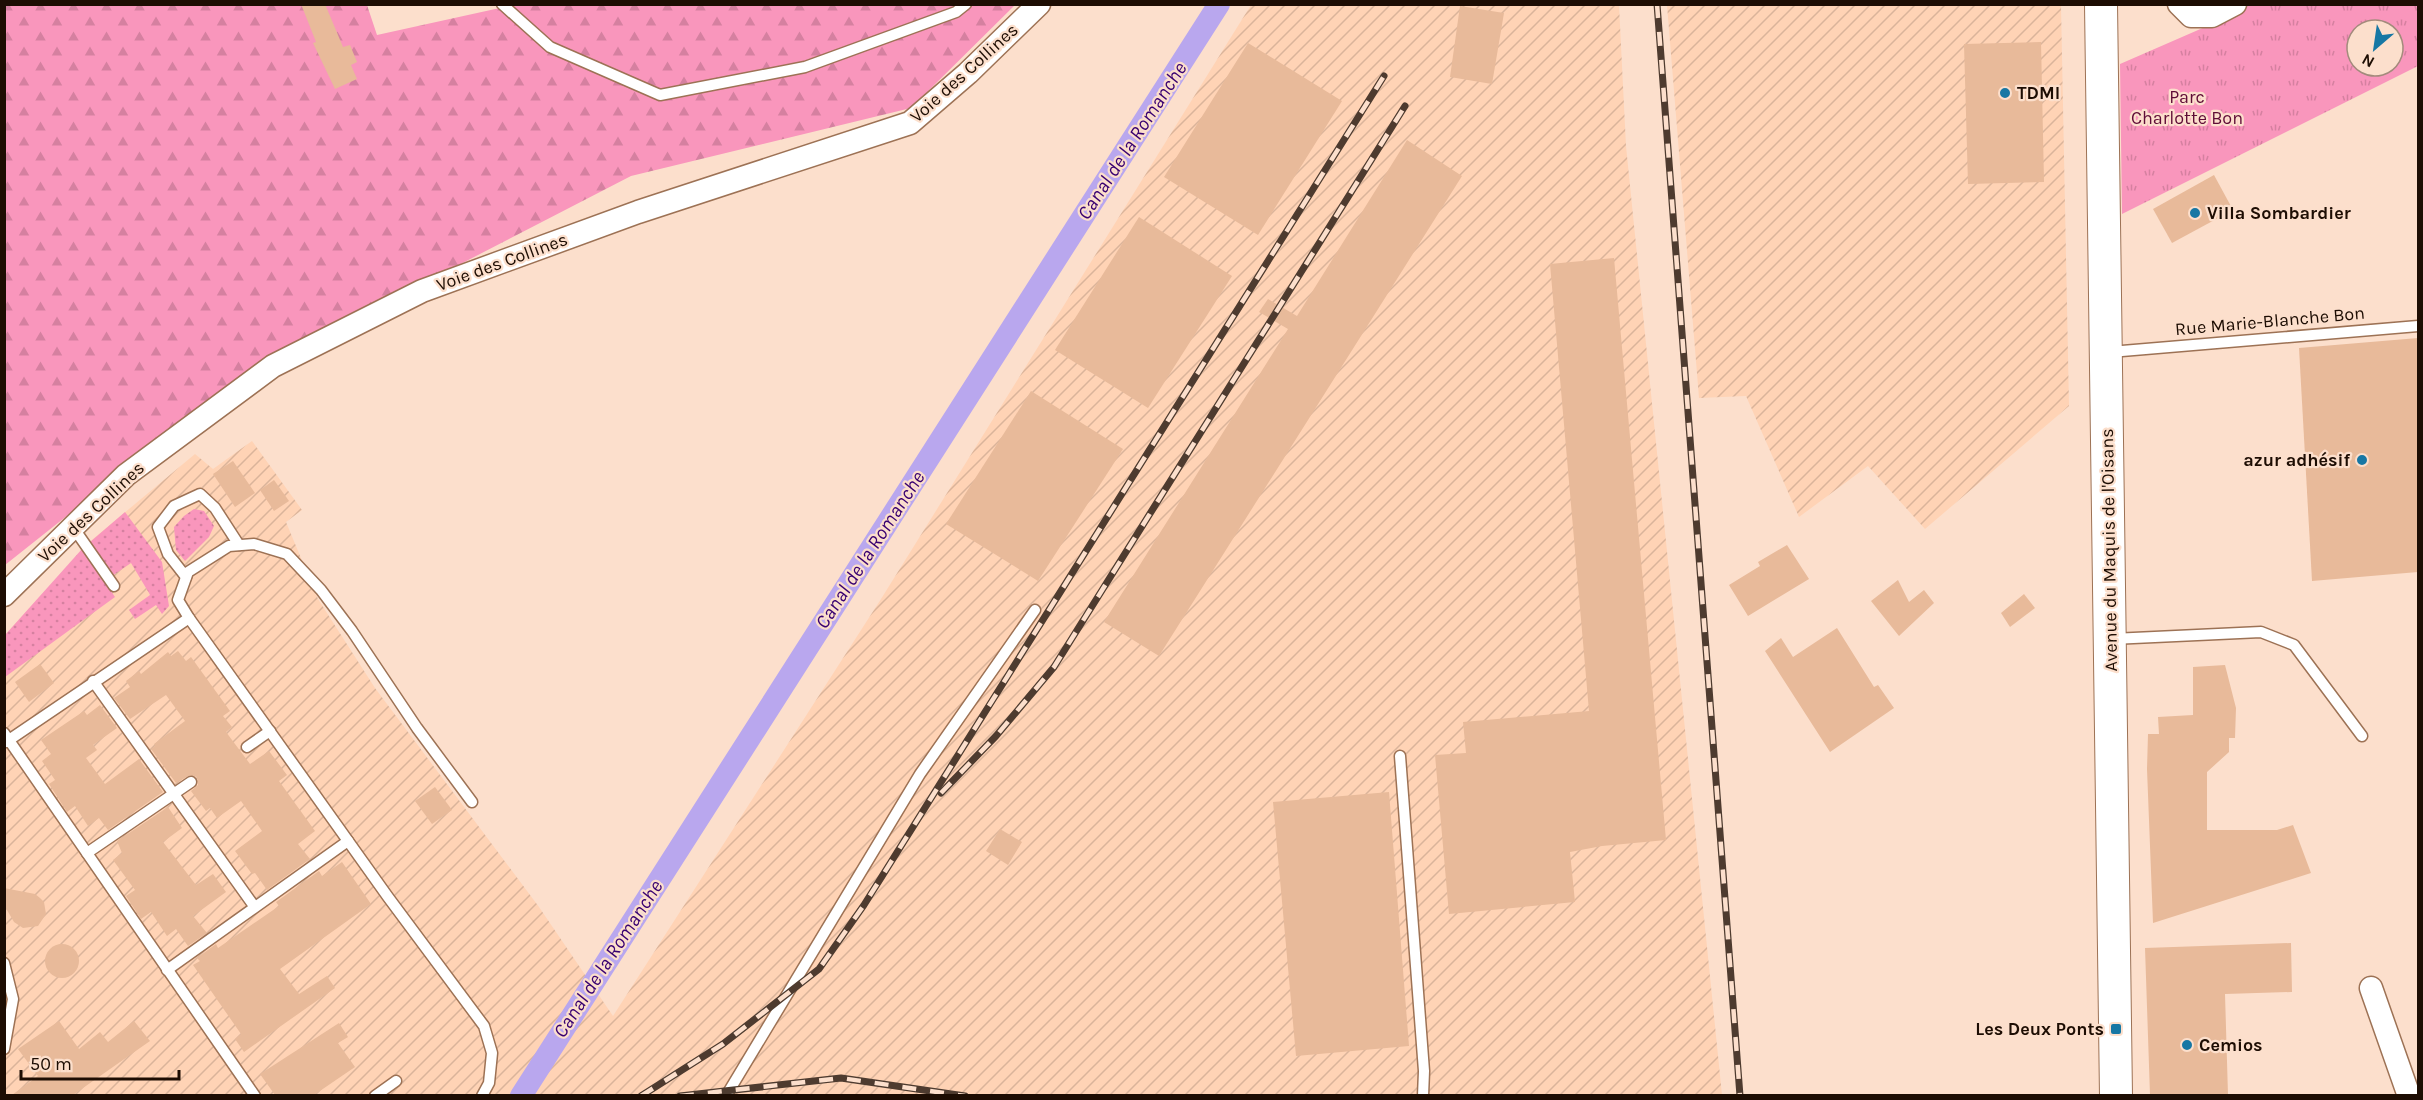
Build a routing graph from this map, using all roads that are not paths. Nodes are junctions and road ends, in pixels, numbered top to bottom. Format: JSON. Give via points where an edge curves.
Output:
{"nodes":[{"id":1,"x":502,"y":4,"type":"edge"},
{"id":2,"x":966,"y":4,"type":"edge"},
{"id":3,"x":1039,"y":4,"type":"edge"},
{"id":4,"x":2100,"y":4,"type":"edge"},
{"id":5,"x":2179,"y":4,"type":"edge"},
{"id":6,"x":2235,"y":4,"type":"edge"},
{"id":7,"x":2418,"y":326,"type":"edge"},
{"id":8,"x":2115,"y":351,"type":"junction"},
{"id":9,"x":73,"y":527,"type":"junction"},
{"id":10,"x":239,"y":545,"type":"junction"},
{"id":11,"x":186,"y":577,"type":"junction"},
{"id":12,"x":114,"y":586,"type":"dead end"},
{"id":13,"x":4,"y":595,"type":"edge"},
{"id":14,"x":1035,"y":610,"type":"dead end"},
{"id":15,"x":189,"y":618,"type":"junction"},
{"id":16,"x":2109,"y":640,"type":"junction"},
{"id":17,"x":93,"y":681,"type":"junction"},
{"id":18,"x":270,"y":731,"type":"junction"},
{"id":19,"x":2362,"y":736,"type":"dead end"},
{"id":20,"x":6,"y":738,"type":"edge"},
{"id":21,"x":247,"y":747,"type":"dead end"},
{"id":22,"x":1400,"y":756,"type":"dead end"},
{"id":23,"x":191,"y":782,"type":"dead end"},
{"id":24,"x":173,"y":793,"type":"junction"},
{"id":25,"x":472,"y":802,"type":"dead end"},
{"id":26,"x":348,"y":841,"type":"junction"},
{"id":27,"x":87,"y":853,"type":"junction"},
{"id":28,"x":254,"y":906,"type":"junction"},
{"id":29,"x":4,"y":963,"type":"edge"},
{"id":30,"x":167,"y":969,"type":"junction"},
{"id":31,"x":2371,"y":988,"type":"dead end"},
{"id":32,"x":4,"y":1049,"type":"edge"},
{"id":33,"x":396,"y":1081,"type":"dead end"},
{"id":34,"x":255,"y":1095,"type":"edge"},
{"id":35,"x":375,"y":1095,"type":"edge"},
{"id":36,"x":482,"y":1095,"type":"edge"},
{"id":37,"x":726,"y":1095,"type":"edge"},
{"id":38,"x":1423,"y":1095,"type":"edge"},
{"id":39,"x":2116,"y":1095,"type":"edge"},
{"id":40,"x":2409,"y":1095,"type":"edge"}],
"edges":[{"from":1,"to":2,"type":"lane","via":[[550,47],[660,95],[805,67],[956,12]]},
{"from":3,"to":9,"type":"street","name":"Voie des Collines","via":[[910,123],[639,212],[422,291],[273,366],[126,475]]},
{"from":4,"to":8,"type":"street","name":"Avenue du Maquis de l'Oisans"},
{"from":5,"to":6,"type":"street","via":[[2191,16],[2212,16]]},
{"from":7,"to":8,"type":"lane","name":"Rue Marie-Blanche Bon"},
{"from":8,"to":16,"type":"street","name":"Avenue du Maquis de l'Oisans"},
{"from":9,"to":12,"type":"lane"},
{"from":9,"to":13,"type":"street","name":"Voie des Collines"},
{"from":10,"to":11,"type":"lane","via":[[229,546]]},
{"from":10,"to":11,"type":"lane","via":[[214,508],[200,495],[174,506],[158,527],[168,554]]},
{"from":10,"to":25,"type":"lane","via":[[254,544],[287,554],[321,590]]},
{"from":11,"to":15,"type":"lane","via":[[178,600]]},
{"from":14,"to":37,"type":"lane","via":[[920,774]]},
{"from":15,"to":17,"type":"lane"},
{"from":15,"to":18,"type":"lane"},
{"from":16,"to":19,"type":"lane","via":[[2261,632],[2272,636],[2294,645]]},
{"from":16,"to":39,"type":"street","name":"Avenue du Maquis de l'Oisans"},
{"from":17,"to":20,"type":"lane"},
{"from":17,"to":24,"type":"lane"},
{"from":18,"to":21,"type":"lane"},
{"from":18,"to":26,"type":"lane"},
{"from":20,"to":27,"type":"lane"},
{"from":22,"to":38,"type":"lane"},
{"from":23,"to":24,"type":"lane"},
{"from":24,"to":27,"type":"lane"},
{"from":24,"to":28,"type":"lane"},
{"from":26,"to":28,"type":"lane"},
{"from":26,"to":36,"type":"lane","via":[[484,1026],[492,1053],[489,1083]]},
{"from":27,"to":30,"type":"lane"},
{"from":28,"to":30,"type":"lane"},
{"from":29,"to":32,"type":"lane","via":[[13,999]]},
{"from":30,"to":34,"type":"lane"},
{"from":31,"to":40,"type":"street"},
{"from":33,"to":35,"type":"lane"}]}
